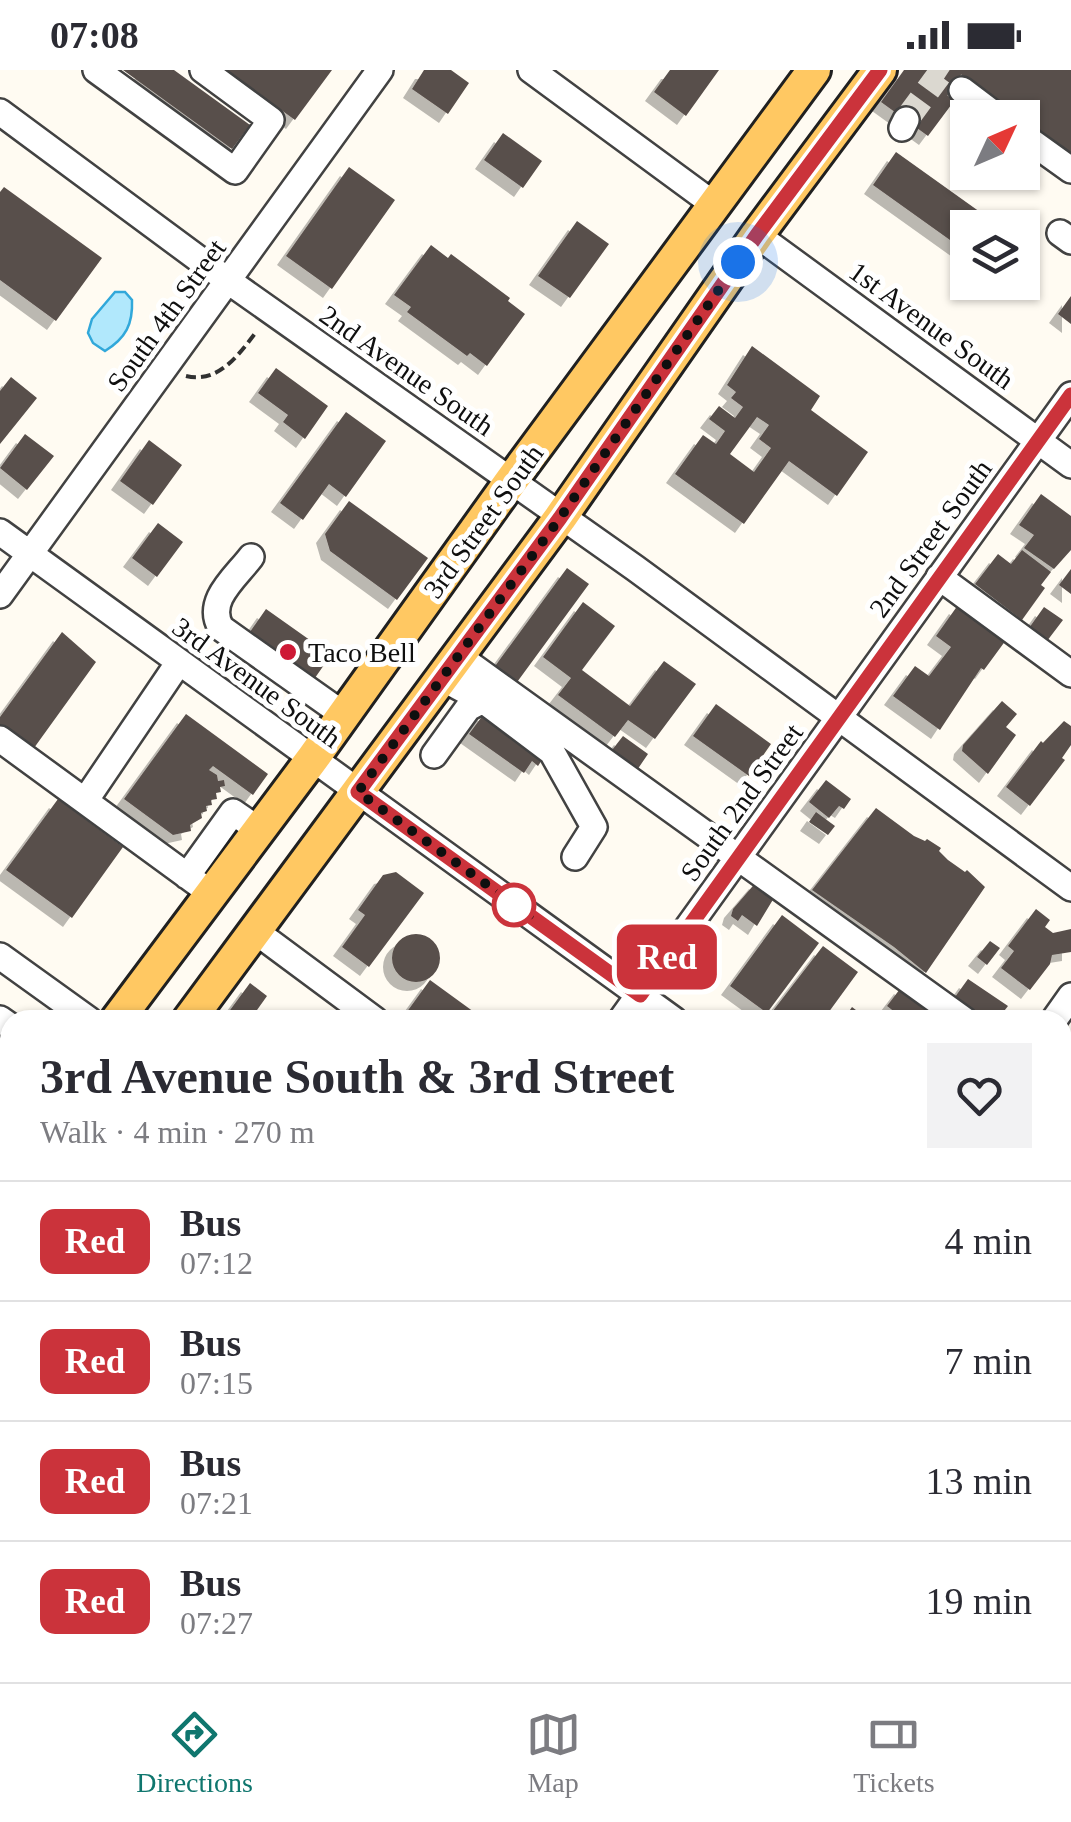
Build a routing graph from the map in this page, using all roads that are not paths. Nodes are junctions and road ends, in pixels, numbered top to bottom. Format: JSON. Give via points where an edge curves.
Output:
{"nodes":[{"id":1,"x":96,"y":70,"type":"edge"},
{"id":2,"x":203,"y":70,"type":"edge"},
{"id":3,"x":380,"y":70,"type":"edge"},
{"id":4,"x":531,"y":70,"type":"edge"},
{"id":5,"x":814,"y":70,"type":"edge"},
{"id":6,"x":880,"y":70,"type":"edge"},
{"id":7,"x":962,"y":90,"type":"tunnel mouth"},
{"id":8,"x":975,"y":100,"type":"edge"},
{"id":9,"x":0,"y":112,"type":"edge"},
{"id":10,"x":1040,"y":147,"type":"edge"},
{"id":11,"x":1071,"y":170,"type":"edge"},
{"id":12,"x":716,"y":206,"type":"junction"},
{"id":13,"x":757,"y":235,"type":"junction"},
{"id":14,"x":227,"y":280,"type":"junction"},
{"id":15,"x":1071,"y":395,"type":"edge"},
{"id":16,"x":1038,"y":440,"type":"junction"},
{"id":17,"x":1071,"y":465,"type":"edge"},
{"id":18,"x":511,"y":481,"type":"junction"},
{"id":19,"x":560,"y":518,"type":"junction"},
{"id":20,"x":0,"y":532,"type":"edge"},
{"id":21,"x":30,"y":554,"type":"junction"},
{"id":22,"x":251,"y":557,"type":"dead end"},
{"id":23,"x":939,"y":577,"type":"junction"},
{"id":24,"x":0,"y":595,"type":"edge"},
{"id":25,"x":180,"y":662,"type":"junction"},
{"id":26,"x":450,"y":667,"type":"junction"},
{"id":27,"x":1071,"y":674,"type":"edge"},
{"id":28,"x":483,"y":700,"type":"junction"},
{"id":29,"x":344,"y":714,"type":"junction"},
{"id":30,"x":839,"y":718,"type":"junction"},
{"id":31,"x":0,"y":739,"type":"edge"},
{"id":32,"x":434,"y":755,"type":"dead end"},
{"id":33,"x":313,"y":758,"type":"junction"},
{"id":34,"x":358,"y":792,"type":"junction"},
{"id":35,"x":84,"y":801,"type":"junction"},
{"id":36,"x":575,"y":857,"type":"dead end"},
{"id":37,"x":738,"y":858,"type":"junction"},
{"id":38,"x":199,"y":885,"type":"junction"},
{"id":39,"x":1071,"y":888,"type":"edge"},
{"id":40,"x":255,"y":931,"type":"junction"},
{"id":41,"x":0,"y":956,"type":"edge"},
{"id":42,"x":640,"y":995,"type":"junction"},
{"id":43,"x":76,"y":1010,"type":"edge"},
{"id":44,"x":124,"y":1010,"type":"edge"},
{"id":45,"x":196,"y":1010,"type":"edge"},
{"id":46,"x":362,"y":1010,"type":"edge"},
{"id":47,"x":629,"y":1010,"type":"edge"},
{"id":48,"x":660,"y":1010,"type":"edge"},
{"id":49,"x":950,"y":1010,"type":"edge"}],
"edges":[{"from":1,"to":2,"type":"street","via":[[235,172],[272,120]]},
{"from":3,"to":14,"type":"street","name":"South 4th Street"},
{"from":4,"to":12,"type":"street"},
{"from":5,"to":12,"type":"main road","name":"3rd Street South"},
{"from":6,"to":13,"type":"main road"},
{"from":7,"to":8,"type":"street"},
{"from":9,"to":14,"type":"street","name":"2nd Avenue South"},
{"from":10,"to":11,"type":"street"},
{"from":12,"to":18,"type":"main road","name":"3rd Street South"},
{"from":13,"to":16,"type":"street","name":"1st Avenue South"},
{"from":13,"to":19,"type":"main road"},
{"from":14,"to":18,"type":"street","name":"2nd Avenue South"},
{"from":14,"to":21,"type":"street","name":"South 4th Street"},
{"from":15,"to":16,"type":"street","name":"2nd Street South"},
{"from":16,"to":17,"type":"street","name":"1st Avenue South"},
{"from":16,"to":23,"type":"street","name":"2nd Street South"},
{"from":18,"to":19,"type":"street","name":"2nd Avenue South"},
{"from":18,"to":29,"type":"main road","name":"3rd Street South"},
{"from":19,"to":26,"type":"main road"},
{"from":19,"to":30,"type":"street","name":"2nd Avenue South"},
{"from":20,"to":21,"type":"street","name":"3rd Avenue South"},
{"from":21,"to":24,"type":"street","name":"South 4th Street"},
{"from":21,"to":25,"type":"street","name":"3rd Avenue South"},
{"from":22,"to":29,"type":"street","via":[[216,602],[215,618]]},
{"from":23,"to":27,"type":"street"},
{"from":23,"to":30,"type":"street","name":"2nd Street South"},
{"from":25,"to":33,"type":"street","name":"3rd Avenue South"},
{"from":25,"to":35,"type":"street"},
{"from":26,"to":28,"type":"street"},
{"from":26,"to":34,"type":"main road"},
{"from":26,"to":37,"type":"street"},
{"from":28,"to":32,"type":"street","via":[[468,708]]},
{"from":28,"to":36,"type":"street","via":[[552,752],[588,811],[594,827]]},
{"from":29,"to":33,"type":"main road","name":"3rd Street South"},
{"from":30,"to":37,"type":"street","name":"South 2nd Street"},
{"from":30,"to":39,"type":"street","name":"2nd Avenue South"},
{"from":31,"to":35,"type":"street"},
{"from":33,"to":34,"type":"street","name":"3rd Avenue South"},
{"from":33,"to":38,"type":"main road","name":"3rd Street South","via":[[259,830]]},
{"from":34,"to":40,"type":"main road"},
{"from":34,"to":42,"type":"street","name":"3rd Avenue South"},
{"from":35,"to":38,"type":"street"},
{"from":37,"to":42,"type":"street","name":"South 2nd Street"},
{"from":37,"to":49,"type":"street"},
{"from":38,"to":44,"type":"main road","name":"3rd Street South"},
{"from":40,"to":45,"type":"main road"},
{"from":40,"to":46,"type":"street"},
{"from":41,"to":43,"type":"street"},
{"from":42,"to":47,"type":"street","name":"South 2nd Street"},
{"from":42,"to":48,"type":"street","name":"3rd Avenue South"}]}
